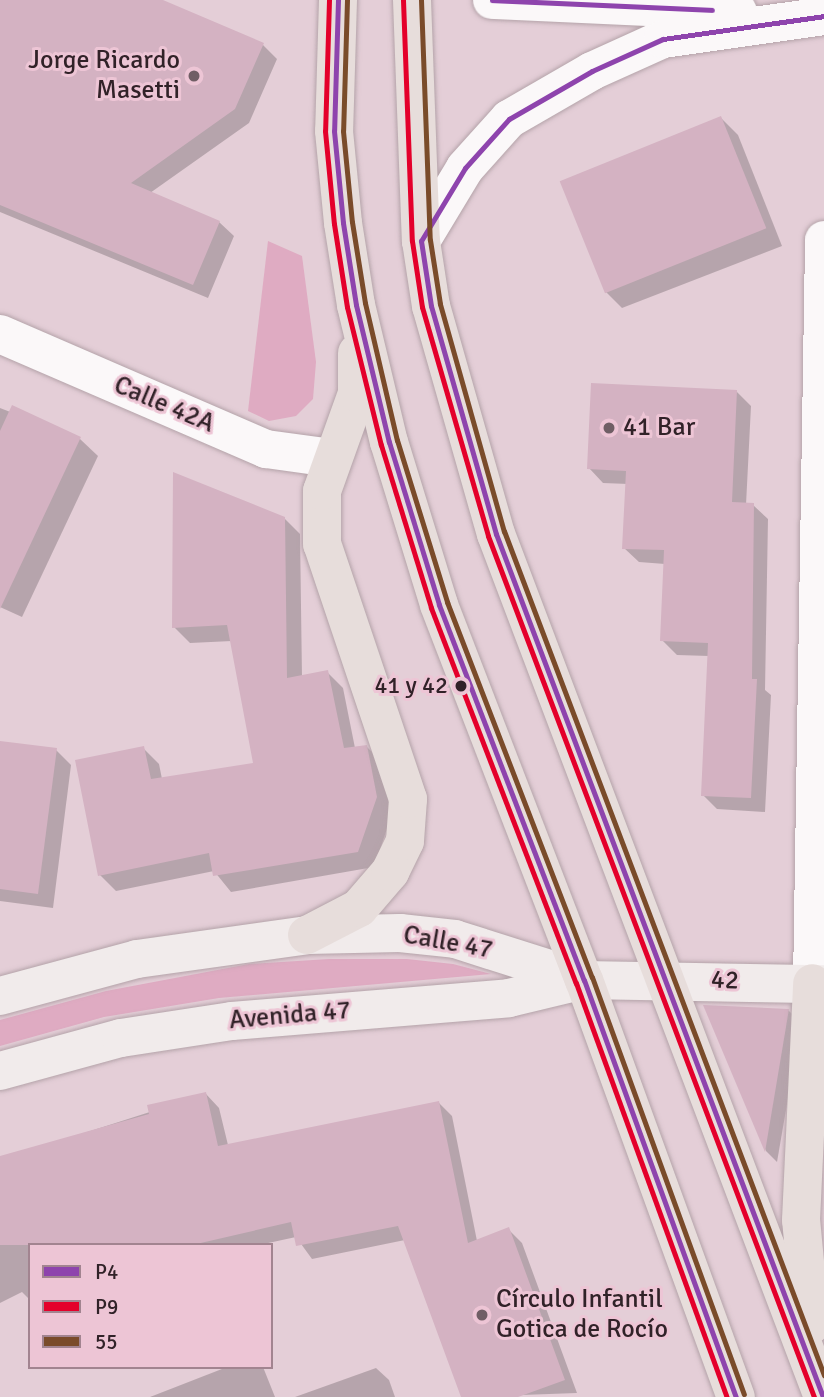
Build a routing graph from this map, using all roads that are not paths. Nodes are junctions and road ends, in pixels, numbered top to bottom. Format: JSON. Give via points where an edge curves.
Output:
{"nodes":[{"id":1,"x":338,"y":0,"type":"edge"},
{"id":2,"x":412,"y":0,"type":"edge"},
{"id":3,"x":492,"y":0,"type":"edge"},
{"id":4,"x":824,"y":15,"type":"edge"},
{"id":5,"x":824,"y":240,"type":"edge"},
{"id":6,"x":421,"y":242,"type":"junction"},
{"id":7,"x":356,"y":305,"type":"junction"},
{"id":8,"x":0,"y":334,"type":"edge"},
{"id":9,"x":332,"y":458,"type":"junction"},
{"id":10,"x":307,"y":934,"type":"junction"},
{"id":11,"x":666,"y":978,"type":"junction"},
{"id":12,"x":584,"y":980,"type":"junction"},
{"id":13,"x":818,"y":984,"type":"edge"},
{"id":14,"x":0,"y":996,"type":"edge"},
{"id":15,"x":0,"y":1071,"type":"edge"},
{"id":16,"x":822,"y":1395,"type":"edge"},
{"id":17,"x":736,"y":1397,"type":"edge"}],
"edges":[{"from":1,"to":7,"type":"main road","via":[[334,131]]},
{"from":2,"to":6,"type":"main road"},
{"from":3,"to":4,"type":"street"},
{"from":4,"to":6,"type":"street","via":[[663,39],[592,71],[509,119],[465,168]]},
{"from":5,"to":13,"type":"street"},
{"from":6,"to":11,"type":"main road","via":[[431,306],[496,534]]},
{"from":7,"to":9,"type":"main road","via":[[357,393]]},
{"from":7,"to":12,"type":"main road","via":[[389,442],[439,605]]},
{"from":8,"to":9,"type":"street","name":"Calle 42A","via":[[266,449]]},
{"from":9,"to":10,"type":"main road","via":[[322,491],[323,544],[408,799],[407,820],[405,841],[375,893],[345,918]]},
{"from":10,"to":12,"type":"main road","name":"Calle 47","via":[[400,933],[455,939]]},
{"from":10,"to":14,"type":"main road","via":[[137,958]]},
{"from":11,"to":12,"type":"main road","name":"42"},
{"from":11,"to":13,"type":"main road","name":"42"},
{"from":11,"to":16,"type":"main road"},
{"from":12,"to":15,"type":"main road","name":"Avenida 47","via":[[509,998],[220,1023],[121,1038]]},
{"from":12,"to":17,"type":"main road"},
{"from":13,"to":16,"type":"main road","via":[[801,1220]]}]}
